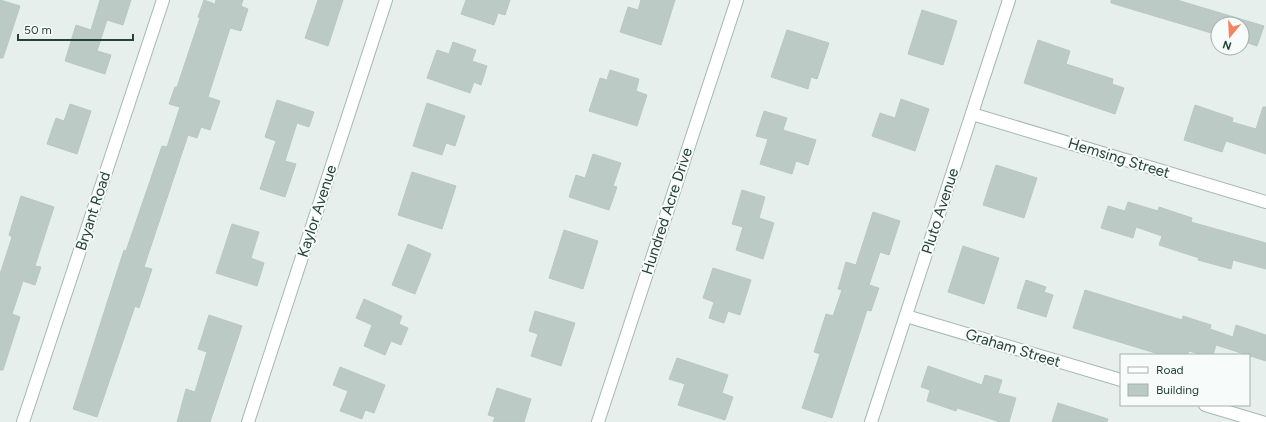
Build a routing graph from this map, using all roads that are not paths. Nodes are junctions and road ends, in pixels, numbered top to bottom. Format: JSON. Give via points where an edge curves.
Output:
{"nodes":[{"id":1,"x":163,"y":0,"type":"edge"},
{"id":2,"x":386,"y":0,"type":"edge"},
{"id":3,"x":736,"y":0,"type":"edge"},
{"id":4,"x":1009,"y":0,"type":"edge"},
{"id":5,"x":972,"y":114,"type":"junction"},
{"id":6,"x":1266,"y":202,"type":"edge"},
{"id":7,"x":906,"y":316,"type":"junction"},
{"id":8,"x":1120,"y":380,"type":"edge"},
{"id":9,"x":1208,"y":406,"type":"edge"},
{"id":10,"x":22,"y":422,"type":"edge"},
{"id":11,"x":248,"y":422,"type":"edge"},
{"id":12,"x":598,"y":422,"type":"edge"},
{"id":13,"x":871,"y":422,"type":"edge"},
{"id":14,"x":1262,"y":422,"type":"edge"}],
"edges":[{"from":1,"to":10,"type":"street","name":"Bryant Road"},
{"from":2,"to":11,"type":"street","name":"Kaylor Avenue"},
{"from":3,"to":12,"type":"street","name":"Hundred Acre Drive"},
{"from":4,"to":5,"type":"street","name":"Pluto Avenue"},
{"from":5,"to":6,"type":"street","name":"Hemsing Street"},
{"from":5,"to":7,"type":"street","name":"Pluto Avenue"},
{"from":7,"to":8,"type":"street","name":"Graham Street"},
{"from":7,"to":13,"type":"street","name":"Pluto Avenue"},
{"from":9,"to":14,"type":"street"}]}
